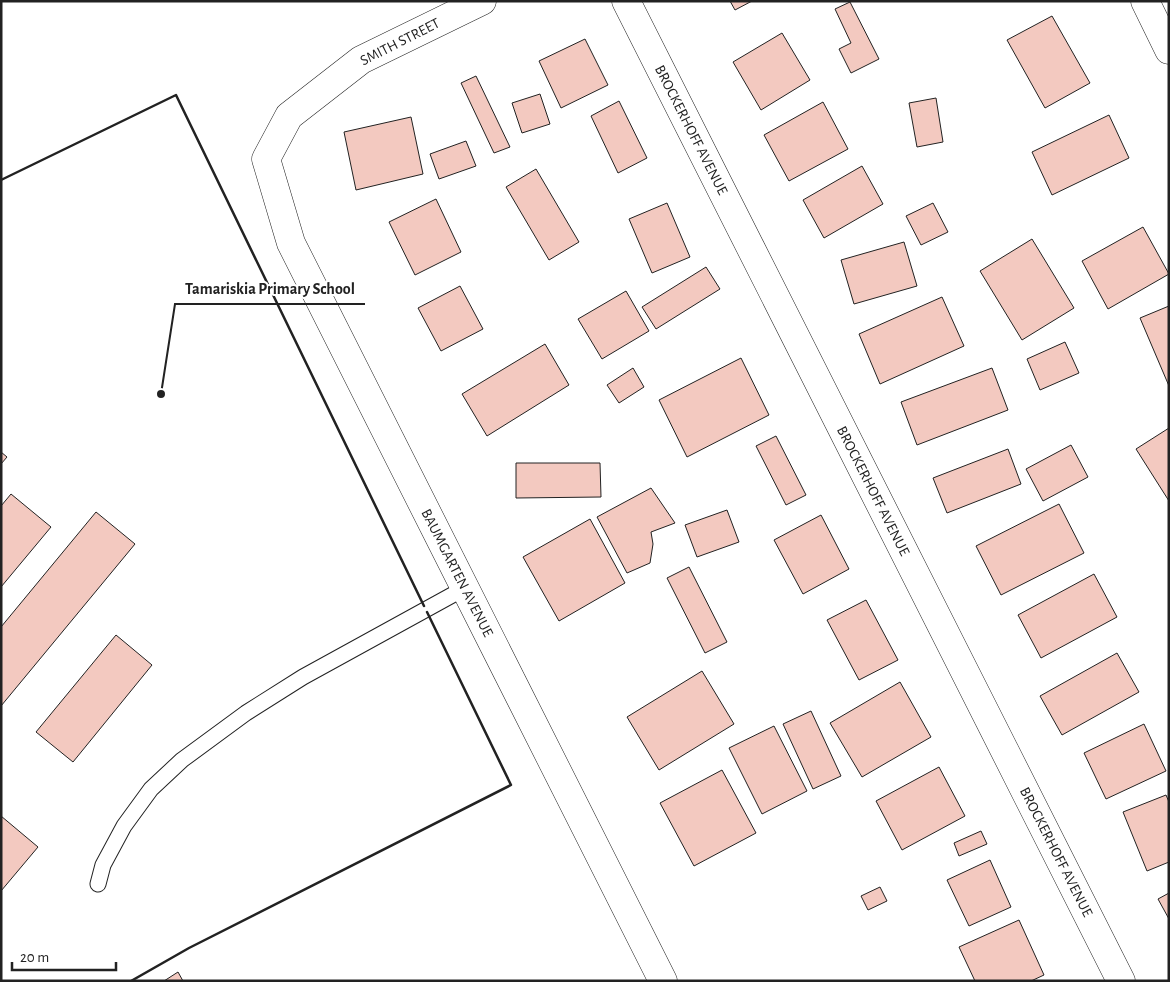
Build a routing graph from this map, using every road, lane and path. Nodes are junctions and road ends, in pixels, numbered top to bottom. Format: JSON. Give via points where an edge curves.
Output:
{"nodes":[{"id":1,"x":482,"y":1,"type":"edge"},
{"id":2,"x":626,"y":1,"type":"edge"},
{"id":3,"x":1145,"y":1,"type":"edge"},
{"id":4,"x":1169,"y":50,"type":"edge"},
{"id":5,"x":266,"y":159,"type":"joint"},
{"id":6,"x":465,"y":588,"type":"junction"},
{"id":7,"x":98,"y":884,"type":"dead end"},
{"id":8,"x":663,"y":981,"type":"edge"},
{"id":9,"x":1121,"y":981,"type":"edge"}],
"edges":[{"from":1,"to":5,"type":"street","name":"SMITH STREET","via":[[360,60],[289,116]]},
{"from":2,"to":9,"type":"street","name":"BROCKERHOFF AVENUE"},
{"from":3,"to":4,"type":"street"},
{"from":5,"to":6,"type":"street","name":"BAUMGARTEN AVENUE","via":[[291,243]]},
{"from":6,"to":7,"type":"lane","via":[[303,678],[246,713],[182,760],[151,789],[124,826],[103,865]]},
{"from":6,"to":8,"type":"street","name":"BAUMGARTEN AVENUE"}]}
